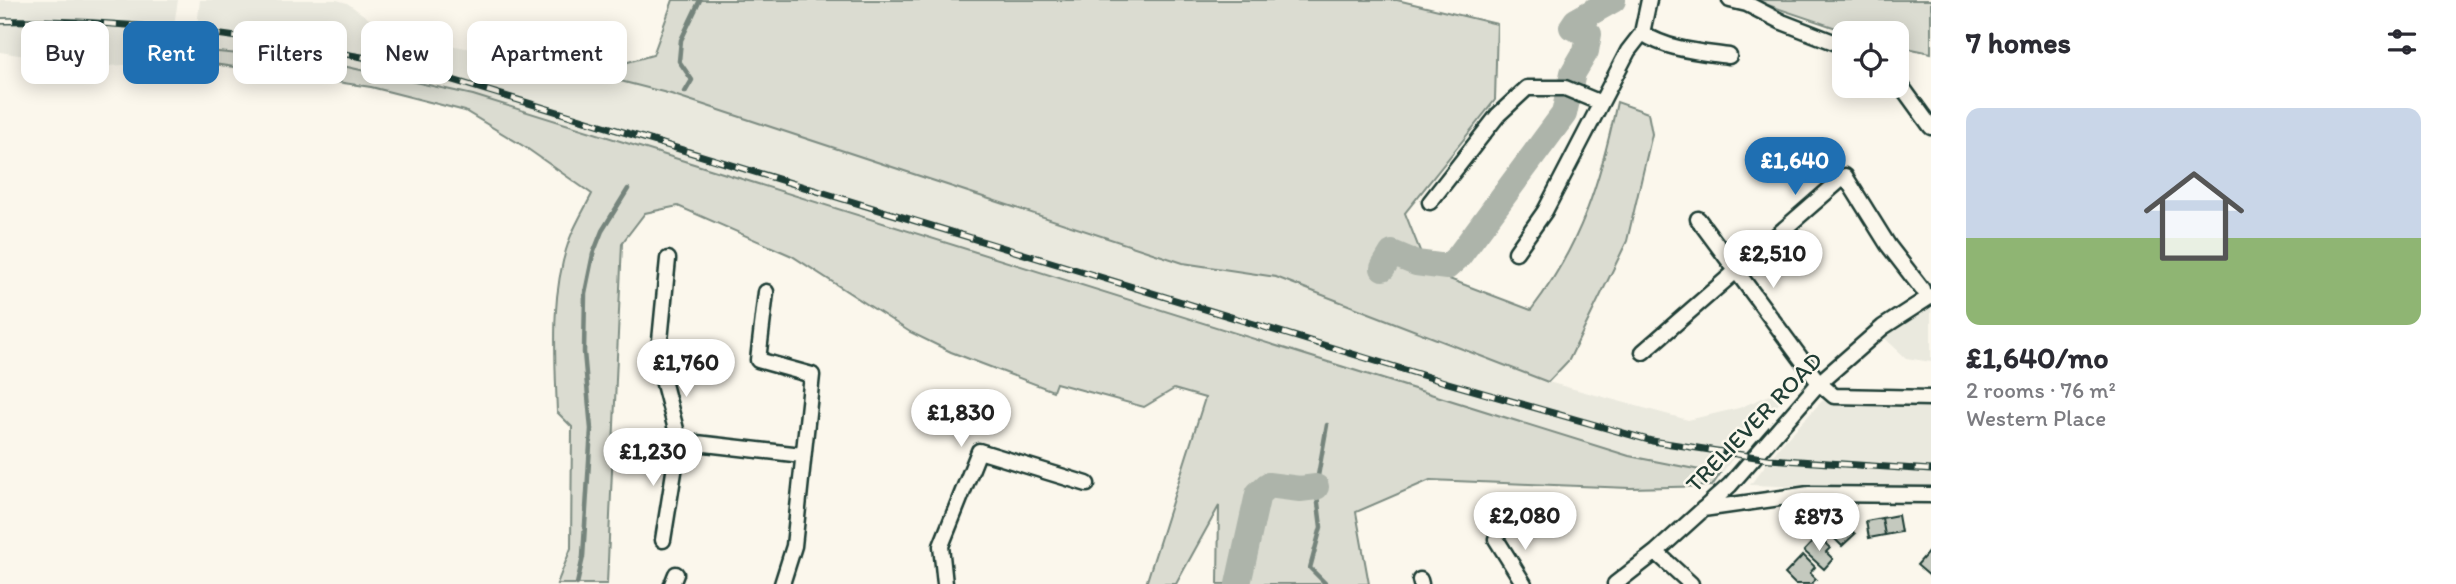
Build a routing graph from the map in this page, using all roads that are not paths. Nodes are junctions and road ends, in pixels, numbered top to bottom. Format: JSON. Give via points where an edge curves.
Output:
{"nodes":[{"id":1,"x":1650,"y":0,"type":"edge"},
{"id":2,"x":1730,"y":0,"type":"edge"},
{"id":3,"x":1747,"y":2,"type":"edge"},
{"id":4,"x":1642,"y":33,"type":"junction"},
{"id":5,"x":1832,"y":41,"type":"edge"},
{"id":6,"x":1729,"y":56,"type":"dead end"},
{"id":7,"x":1909,"y":97,"type":"edge"},
{"id":8,"x":1601,"y":103,"type":"junction"},
{"id":9,"x":1931,"y":127,"type":"edge"},
{"id":10,"x":1430,"y":202,"type":"dead end"},
{"id":11,"x":1698,"y":219,"type":"dead end"},
{"id":12,"x":1516,"y":252,"type":"dead end"},
{"id":13,"x":668,"y":258,"type":"dead end"},
{"id":14,"x":1738,"y":270,"type":"junction"},
{"id":15,"x":766,"y":292,"type":"dead end"},
{"id":16,"x":1926,"y":292,"type":"edge"},
{"id":17,"x":1643,"y":352,"type":"dead end"},
{"id":18,"x":1818,"y":383,"type":"junction"},
{"id":19,"x":1931,"y":398,"type":"edge"},
{"id":20,"x":678,"y":441,"type":"junction"},
{"id":21,"x":803,"y":455,"type":"junction"},
{"id":22,"x":1087,"y":484,"type":"dead end"},
{"id":23,"x":1931,"y":495,"type":"edge"},
{"id":24,"x":1703,"y":509,"type":"junction"},
{"id":25,"x":1496,"y":539,"type":"dead end"},
{"id":26,"x":663,"y":540,"type":"dead end"},
{"id":27,"x":1656,"y":552,"type":"junction"},
{"id":28,"x":782,"y":584,"type":"edge"},
{"id":29,"x":945,"y":584,"type":"edge"},
{"id":30,"x":1524,"y":584,"type":"edge"},
{"id":31,"x":1615,"y":584,"type":"edge"},
{"id":32,"x":1691,"y":584,"type":"edge"}],
"edges":[{"from":1,"to":4,"type":"street"},
{"from":2,"to":3,"type":"street"},
{"from":3,"to":5,"type":"street"},
{"from":4,"to":6,"type":"street","via":[[1687,51]]},
{"from":4,"to":8,"type":"street"},
{"from":7,"to":9,"type":"street"},
{"from":8,"to":10,"type":"street","via":[[1570,90],[1527,88],[1512,99]]},
{"from":8,"to":12,"type":"street","via":[[1545,211]]},
{"from":11,"to":14,"type":"street"},
{"from":13,"to":20,"type":"street","via":[[658,361]]},
{"from":14,"to":16,"type":"street","via":[[1845,176],[1888,245]]},
{"from":14,"to":17,"type":"street"},
{"from":14,"to":18,"type":"street"},
{"from":15,"to":21,"type":"street","via":[[758,360],[812,375]]},
{"from":16,"to":18,"type":"street","name":"TRELIEVER ROAD"},
{"from":18,"to":19,"type":"street","via":[[1834,396]]},
{"from":18,"to":24,"type":"street","name":"TRELIEVER ROAD","via":[[1730,485]]},
{"from":20,"to":21,"type":"street"},
{"from":20,"to":26,"type":"street"},
{"from":21,"to":28,"type":"street","via":[[794,546]]},
{"from":22,"to":29,"type":"street","via":[[979,451],[942,546]]},
{"from":23,"to":24,"type":"street","via":[[1809,494]]},
{"from":24,"to":27,"type":"street","name":"TRELIEVER ROAD"},
{"from":25,"to":30,"type":"street"},
{"from":27,"to":31,"type":"street","name":"TRELIEVER ROAD"},
{"from":27,"to":32,"type":"street"}]}
